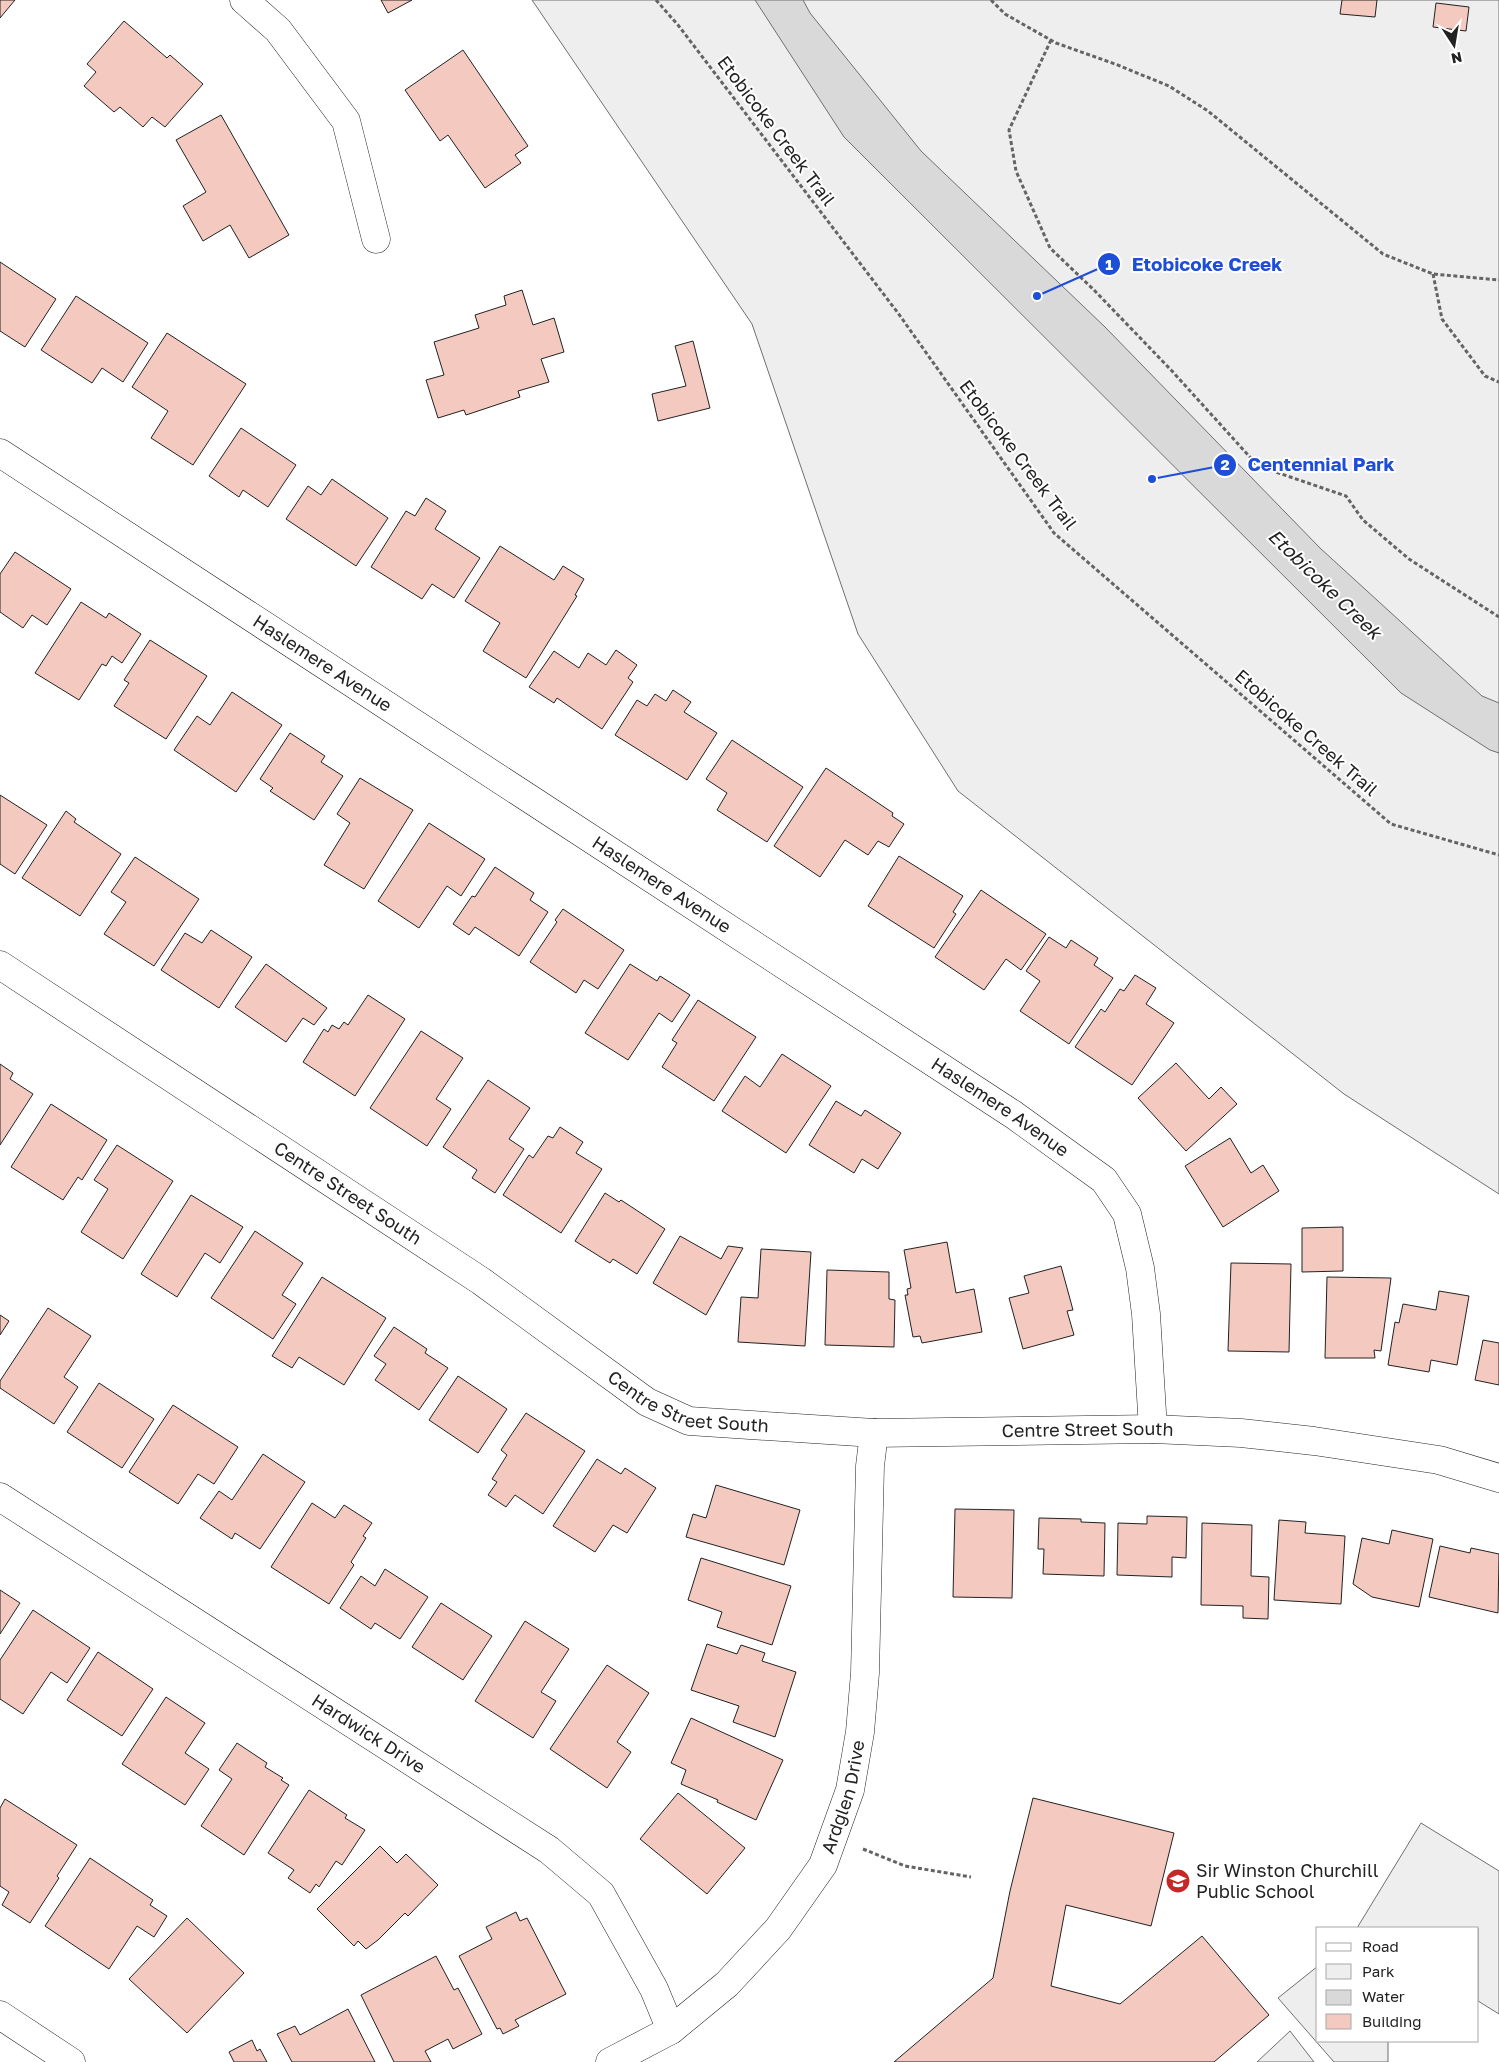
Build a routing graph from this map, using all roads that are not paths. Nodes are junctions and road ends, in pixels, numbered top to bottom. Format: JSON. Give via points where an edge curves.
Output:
{"nodes":[{"id":1,"x":244,"y":0,"type":"edge"},
{"id":2,"x":376,"y":239,"type":"dead end"},
{"id":3,"x":0,"y":453,"type":"edge"},
{"id":4,"x":0,"y":965,"type":"edge"},
{"id":5,"x":1152,"y":1429,"type":"junction"},
{"id":6,"x":874,"y":1433,"type":"junction"},
{"id":7,"x":1499,"y":1478,"type":"edge"},
{"id":8,"x":0,"y":1497,"type":"edge"},
{"id":9,"x":0,"y":2015,"type":"edge"},
{"id":10,"x":671,"y":2030,"type":"junction"},
{"id":11,"x":71,"y":2062,"type":"edge"},
{"id":12,"x":610,"y":2062,"type":"edge"}],
"edges":[{"from":1,"to":2,"type":"street","via":[[278,30],[346,121]]},
{"from":3,"to":5,"type":"street","name":"Haslemere Avenue","via":[[1014,1116],[1104,1180],[1127,1214],[1140,1268],[1146,1314]]},
{"from":4,"to":6,"type":"street","name":"Centre Street South","via":[[480,1281],[647,1402],[689,1421]]},
{"from":5,"to":6,"type":"street","name":"Centre Street South"},
{"from":5,"to":7,"type":"street","name":"Centre Street South","via":[[1241,1433],[1314,1441],[1439,1460]]},
{"from":6,"to":10,"type":"street","name":"Ardglen Drive","via":[[870,1466],[866,1673],[850,1790],[823,1865],[778,1930],[727,1984]]},
{"from":8,"to":10,"type":"street","name":"Hardwick Drive","via":[[549,1850],[601,1894],[654,1989]]},
{"from":9,"to":11,"type":"street"},
{"from":10,"to":12,"type":"street","name":"Ardglen Drive"}]}
